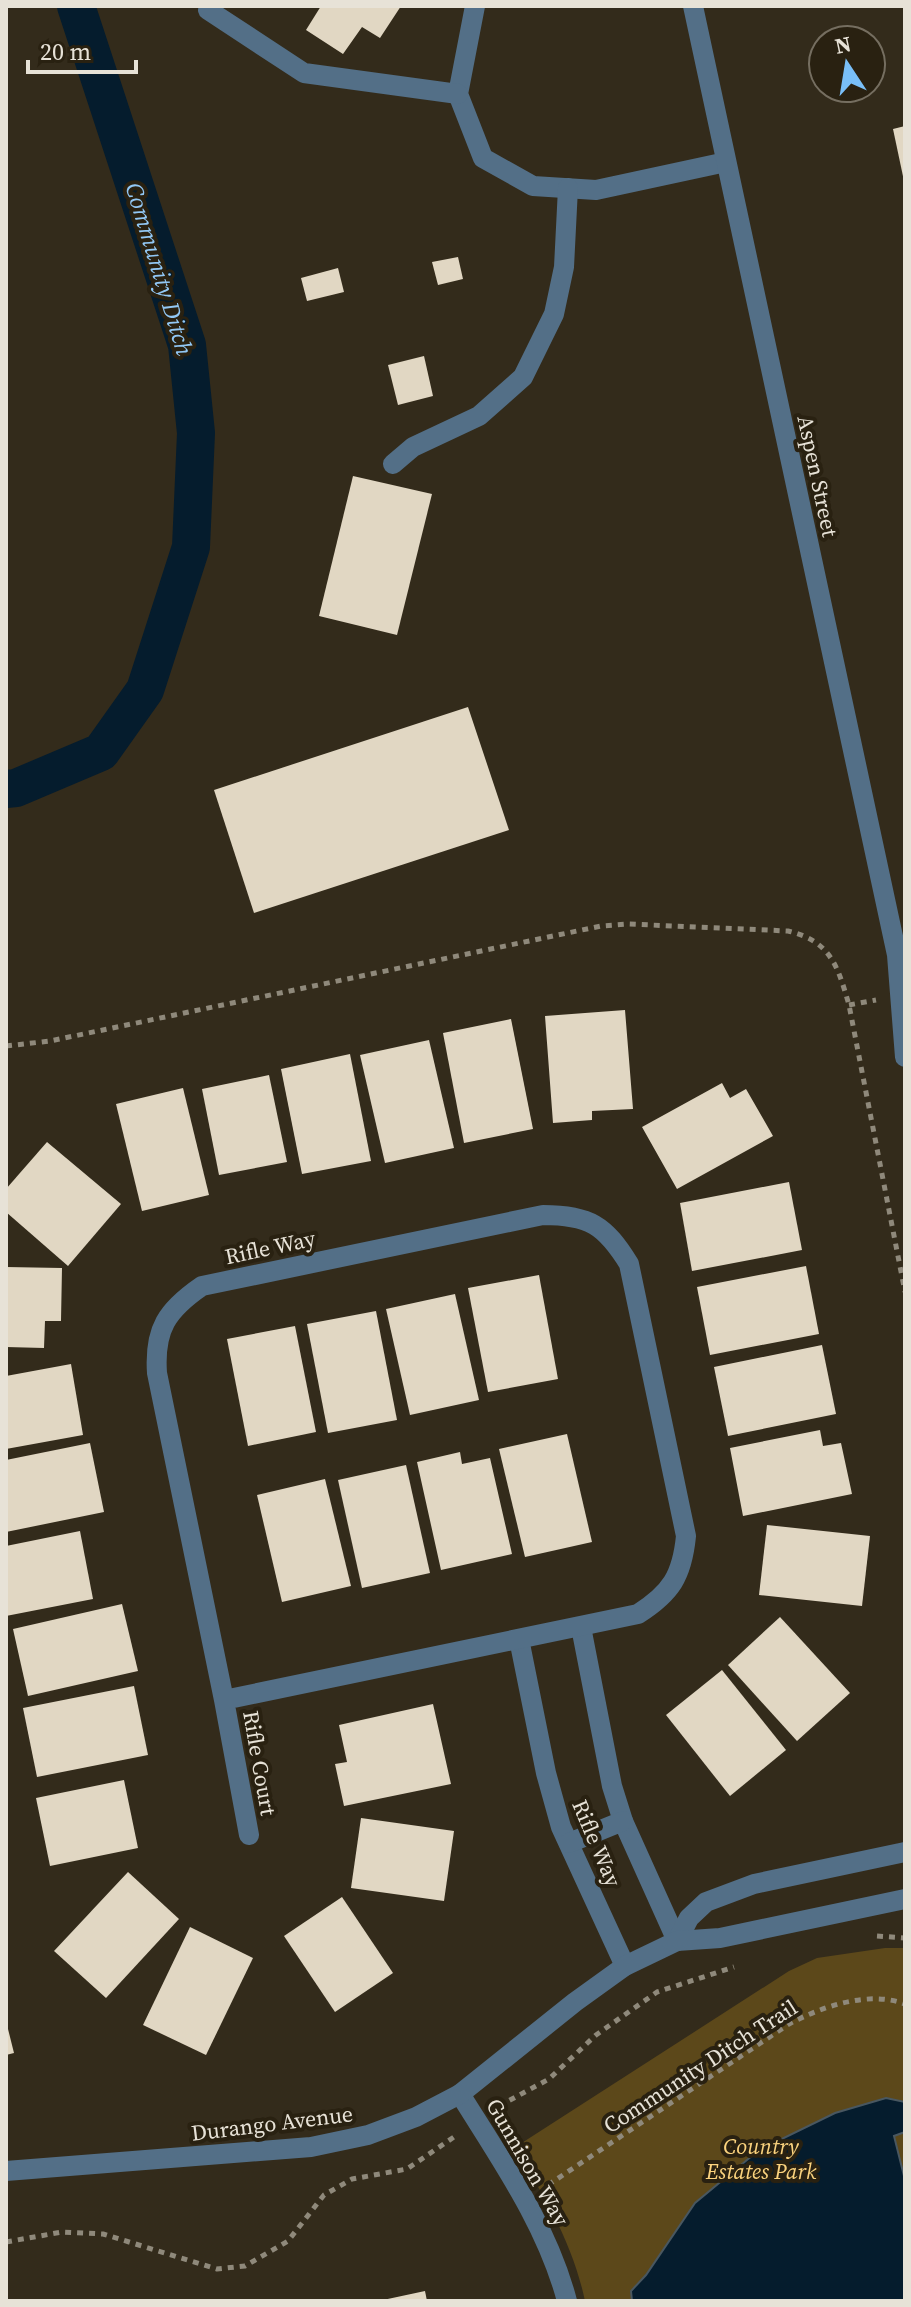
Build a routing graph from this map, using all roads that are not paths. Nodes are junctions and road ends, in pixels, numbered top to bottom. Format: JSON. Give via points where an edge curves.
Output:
{"nodes":[{"id":1,"x":475,"y":6,"type":"edge"},
{"id":2,"x":693,"y":6,"type":"edge"},
{"id":3,"x":208,"y":10,"type":"dead end"},
{"id":4,"x":458,"y":94,"type":"junction"},
{"id":5,"x":726,"y":162,"type":"junction"},
{"id":6,"x":568,"y":188,"type":"junction"},
{"id":7,"x":393,"y":464,"type":"dead end"},
{"id":8,"x":897,"y":955,"type":"junction"},
{"id":9,"x":905,"y":975,"type":"edge"},
{"id":10,"x":905,"y":1057,"type":"edge"},
{"id":11,"x":581,"y":1627,"type":"junction"},
{"id":12,"x":519,"y":1639,"type":"junction"},
{"id":13,"x":224,"y":1700,"type":"junction"},
{"id":14,"x":623,"y":1821,"type":"junction"},
{"id":15,"x":249,"y":1835,"type":"dead end"},
{"id":16,"x":569,"y":1843,"type":"junction"},
{"id":17,"x":905,"y":1852,"type":"edge"},
{"id":18,"x":905,"y":1899,"type":"edge"},
{"id":19,"x":677,"y":1941,"type":"junction"},
{"id":20,"x":625,"y":1966,"type":"junction"},
{"id":21,"x":460,"y":2094,"type":"junction"},
{"id":22,"x":6,"y":2171,"type":"edge"},
{"id":23,"x":567,"y":2301,"type":"edge"}],
"edges":[{"from":1,"to":4,"type":"street"},
{"from":2,"to":5,"type":"street","name":"Aspen Street"},
{"from":3,"to":4,"type":"street","via":[[304,73]]},
{"from":4,"to":6,"type":"street","via":[[483,158],[533,186]]},
{"from":5,"to":6,"type":"street","via":[[596,190]]},
{"from":5,"to":8,"type":"street","name":"Aspen Street"},
{"from":6,"to":7,"type":"street","via":[[564,267],[554,314],[523,377],[479,416],[413,447]]},
{"from":8,"to":9,"type":"street","name":"Aspen Street"},
{"from":8,"to":10,"type":"street","name":"Aspen Street"},
{"from":11,"to":12,"type":"street","name":"Rifle Way"},
{"from":11,"to":13,"type":"street","name":"Rifle Way","via":[[638,1614],[658,1601],[674,1584],[686,1536],[629,1264],[615,1240],[594,1224],[570,1215],[543,1215],[202,1286],[179,1302],[163,1323],[157,1373]]},
{"from":11,"to":14,"type":"street","name":"Rifle Way"},
{"from":12,"to":13,"type":"street","name":"Rifle Way"},
{"from":12,"to":16,"type":"street","name":"Rifle Way","via":[[546,1773]]},
{"from":13,"to":15,"type":"street","name":"Rifle Court"},
{"from":14,"to":16,"type":"street"},
{"from":14,"to":19,"type":"street","name":"Rifle Way"},
{"from":16,"to":20,"type":"street","name":"Rifle Way"},
{"from":17,"to":19,"type":"street","via":[[754,1884],[706,1902],[689,1918]]},
{"from":18,"to":19,"type":"street","name":"Durango Avenue","via":[[720,1938]]},
{"from":19,"to":20,"type":"street","name":"Durango Avenue"},
{"from":20,"to":21,"type":"street","name":"Durango Avenue"},
{"from":21,"to":22,"type":"street","name":"Durango Avenue","via":[[368,2135],[311,2147]]},
{"from":21,"to":23,"type":"street","name":"Gunnison Way","via":[[538,2221]]}]}
